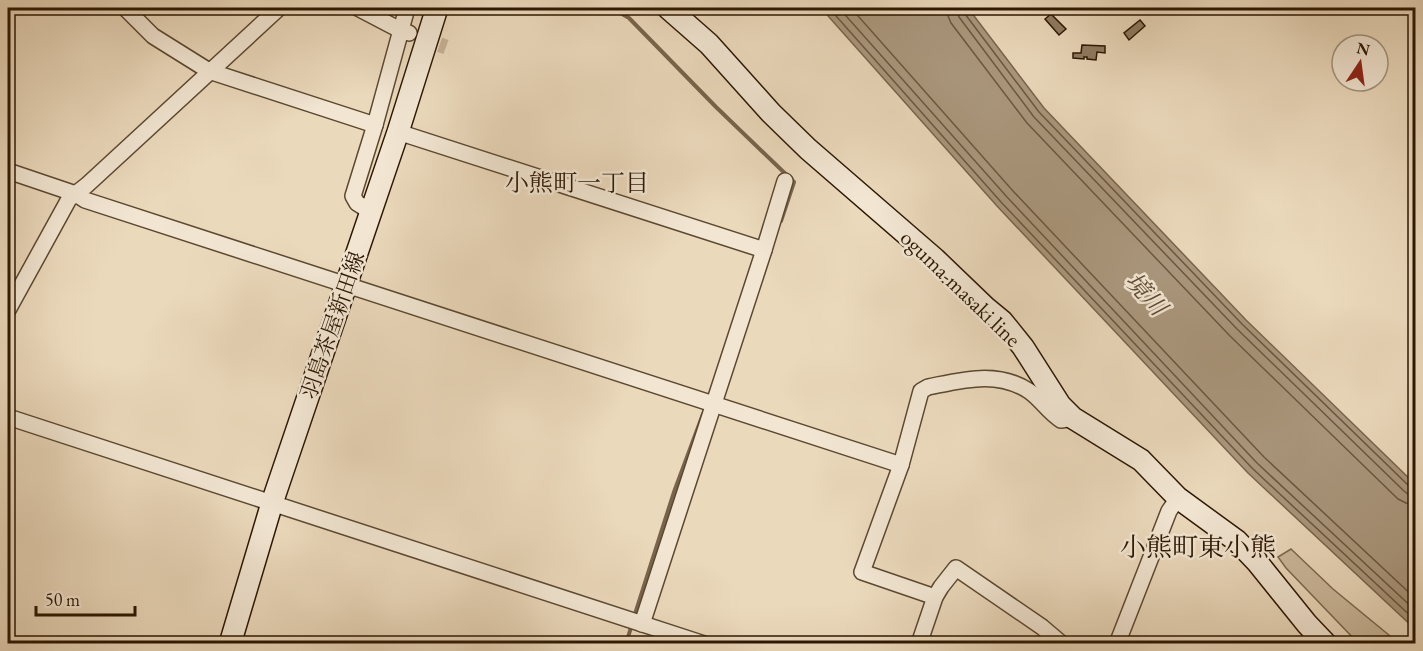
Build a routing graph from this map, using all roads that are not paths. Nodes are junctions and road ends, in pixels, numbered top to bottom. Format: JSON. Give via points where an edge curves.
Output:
{"nodes":[{"id":1,"x":125,"y":8,"type":"edge"},
{"id":2,"x":279,"y":8,"type":"edge"},
{"id":3,"x":358,"y":8,"type":"edge"},
{"id":4,"x":407,"y":8,"type":"edge"},
{"id":5,"x":437,"y":8,"type":"edge"},
{"id":6,"x":668,"y":8,"type":"edge"},
{"id":7,"x":405,"y":32,"type":"junction"},
{"id":8,"x":209,"y":71,"type":"junction"},
{"id":9,"x":375,"y":125,"type":"junction"},
{"id":10,"x":398,"y":132,"type":"junction"},
{"id":11,"x":8,"y":171,"type":"edge"},
{"id":12,"x":785,"y":181,"type":"dead end"},
{"id":13,"x":76,"y":194,"type":"junction"},
{"id":14,"x":370,"y":211,"type":"junction"},
{"id":15,"x":764,"y":250,"type":"junction"},
{"id":16,"x":347,"y":284,"type":"junction"},
{"id":17,"x":8,"y":310,"type":"edge"},
{"id":18,"x":713,"y":403,"type":"junction"},
{"id":19,"x":8,"y":417,"type":"edge"},
{"id":20,"x":1072,"y":418,"type":"junction"},
{"id":21,"x":901,"y":465,"type":"junction"},
{"id":22,"x":1178,"y":498,"type":"junction"},
{"id":23,"x":272,"y":503,"type":"junction"},
{"id":24,"x":934,"y":597,"type":"junction"},
{"id":25,"x":642,"y":624,"type":"junction"},
{"id":26,"x":230,"y":644,"type":"edge"},
{"id":27,"x":704,"y":644,"type":"edge"},
{"id":28,"x":919,"y":644,"type":"edge"},
{"id":29,"x":1062,"y":644,"type":"edge"},
{"id":30,"x":1117,"y":644,"type":"edge"},
{"id":31,"x":1326,"y":644,"type":"edge"}],
"edges":[{"from":1,"to":8,"type":"street","via":[[153,36]]},
{"from":2,"to":8,"type":"street"},
{"from":3,"to":7,"type":"street"},
{"from":4,"to":7,"type":"street"},
{"from":5,"to":10,"type":"main road","name":"羽島茶屋新田線"},
{"from":6,"to":20,"type":"main road","name":"oguma-masaki line","via":[[709,44],[808,149],[1002,321]]},
{"from":7,"to":9,"type":"street"},
{"from":8,"to":9,"type":"street"},
{"from":8,"to":13,"type":"street"},
{"from":9,"to":14,"type":"street","via":[[353,196]]},
{"from":10,"to":14,"type":"main road","name":"羽島茶屋新田線"},
{"from":10,"to":15,"type":"street"},
{"from":11,"to":13,"type":"street"},
{"from":12,"to":15,"type":"street"},
{"from":13,"to":16,"type":"street"},
{"from":13,"to":17,"type":"street","via":[[69,199]]},
{"from":14,"to":16,"type":"main road","name":"羽島茶屋新田線"},
{"from":15,"to":18,"type":"street"},
{"from":16,"to":18,"type":"street"},
{"from":16,"to":23,"type":"main road","name":"羽島茶屋新田線"},
{"from":18,"to":21,"type":"street"},
{"from":18,"to":25,"type":"street"},
{"from":19,"to":23,"type":"street"},
{"from":20,"to":21,"type":"street","via":[[1060,420],[1029,391],[1013,382],[988,377],[928,387],[921,391]]},
{"from":20,"to":22,"type":"main road","name":"oguma-masaki line","via":[[1141,460]]},
{"from":21,"to":24,"type":"street","via":[[862,572]]},
{"from":22,"to":30,"type":"street","via":[[1169,511]]},
{"from":22,"to":31,"type":"main road","name":"oguma-masaki line","via":[[1237,541]]},
{"from":23,"to":25,"type":"street"},
{"from":23,"to":26,"type":"main road","name":"羽島茶屋新田線"},
{"from":24,"to":28,"type":"street"},
{"from":24,"to":29,"type":"street","via":[[956,568]]},
{"from":25,"to":27,"type":"street"}]}
